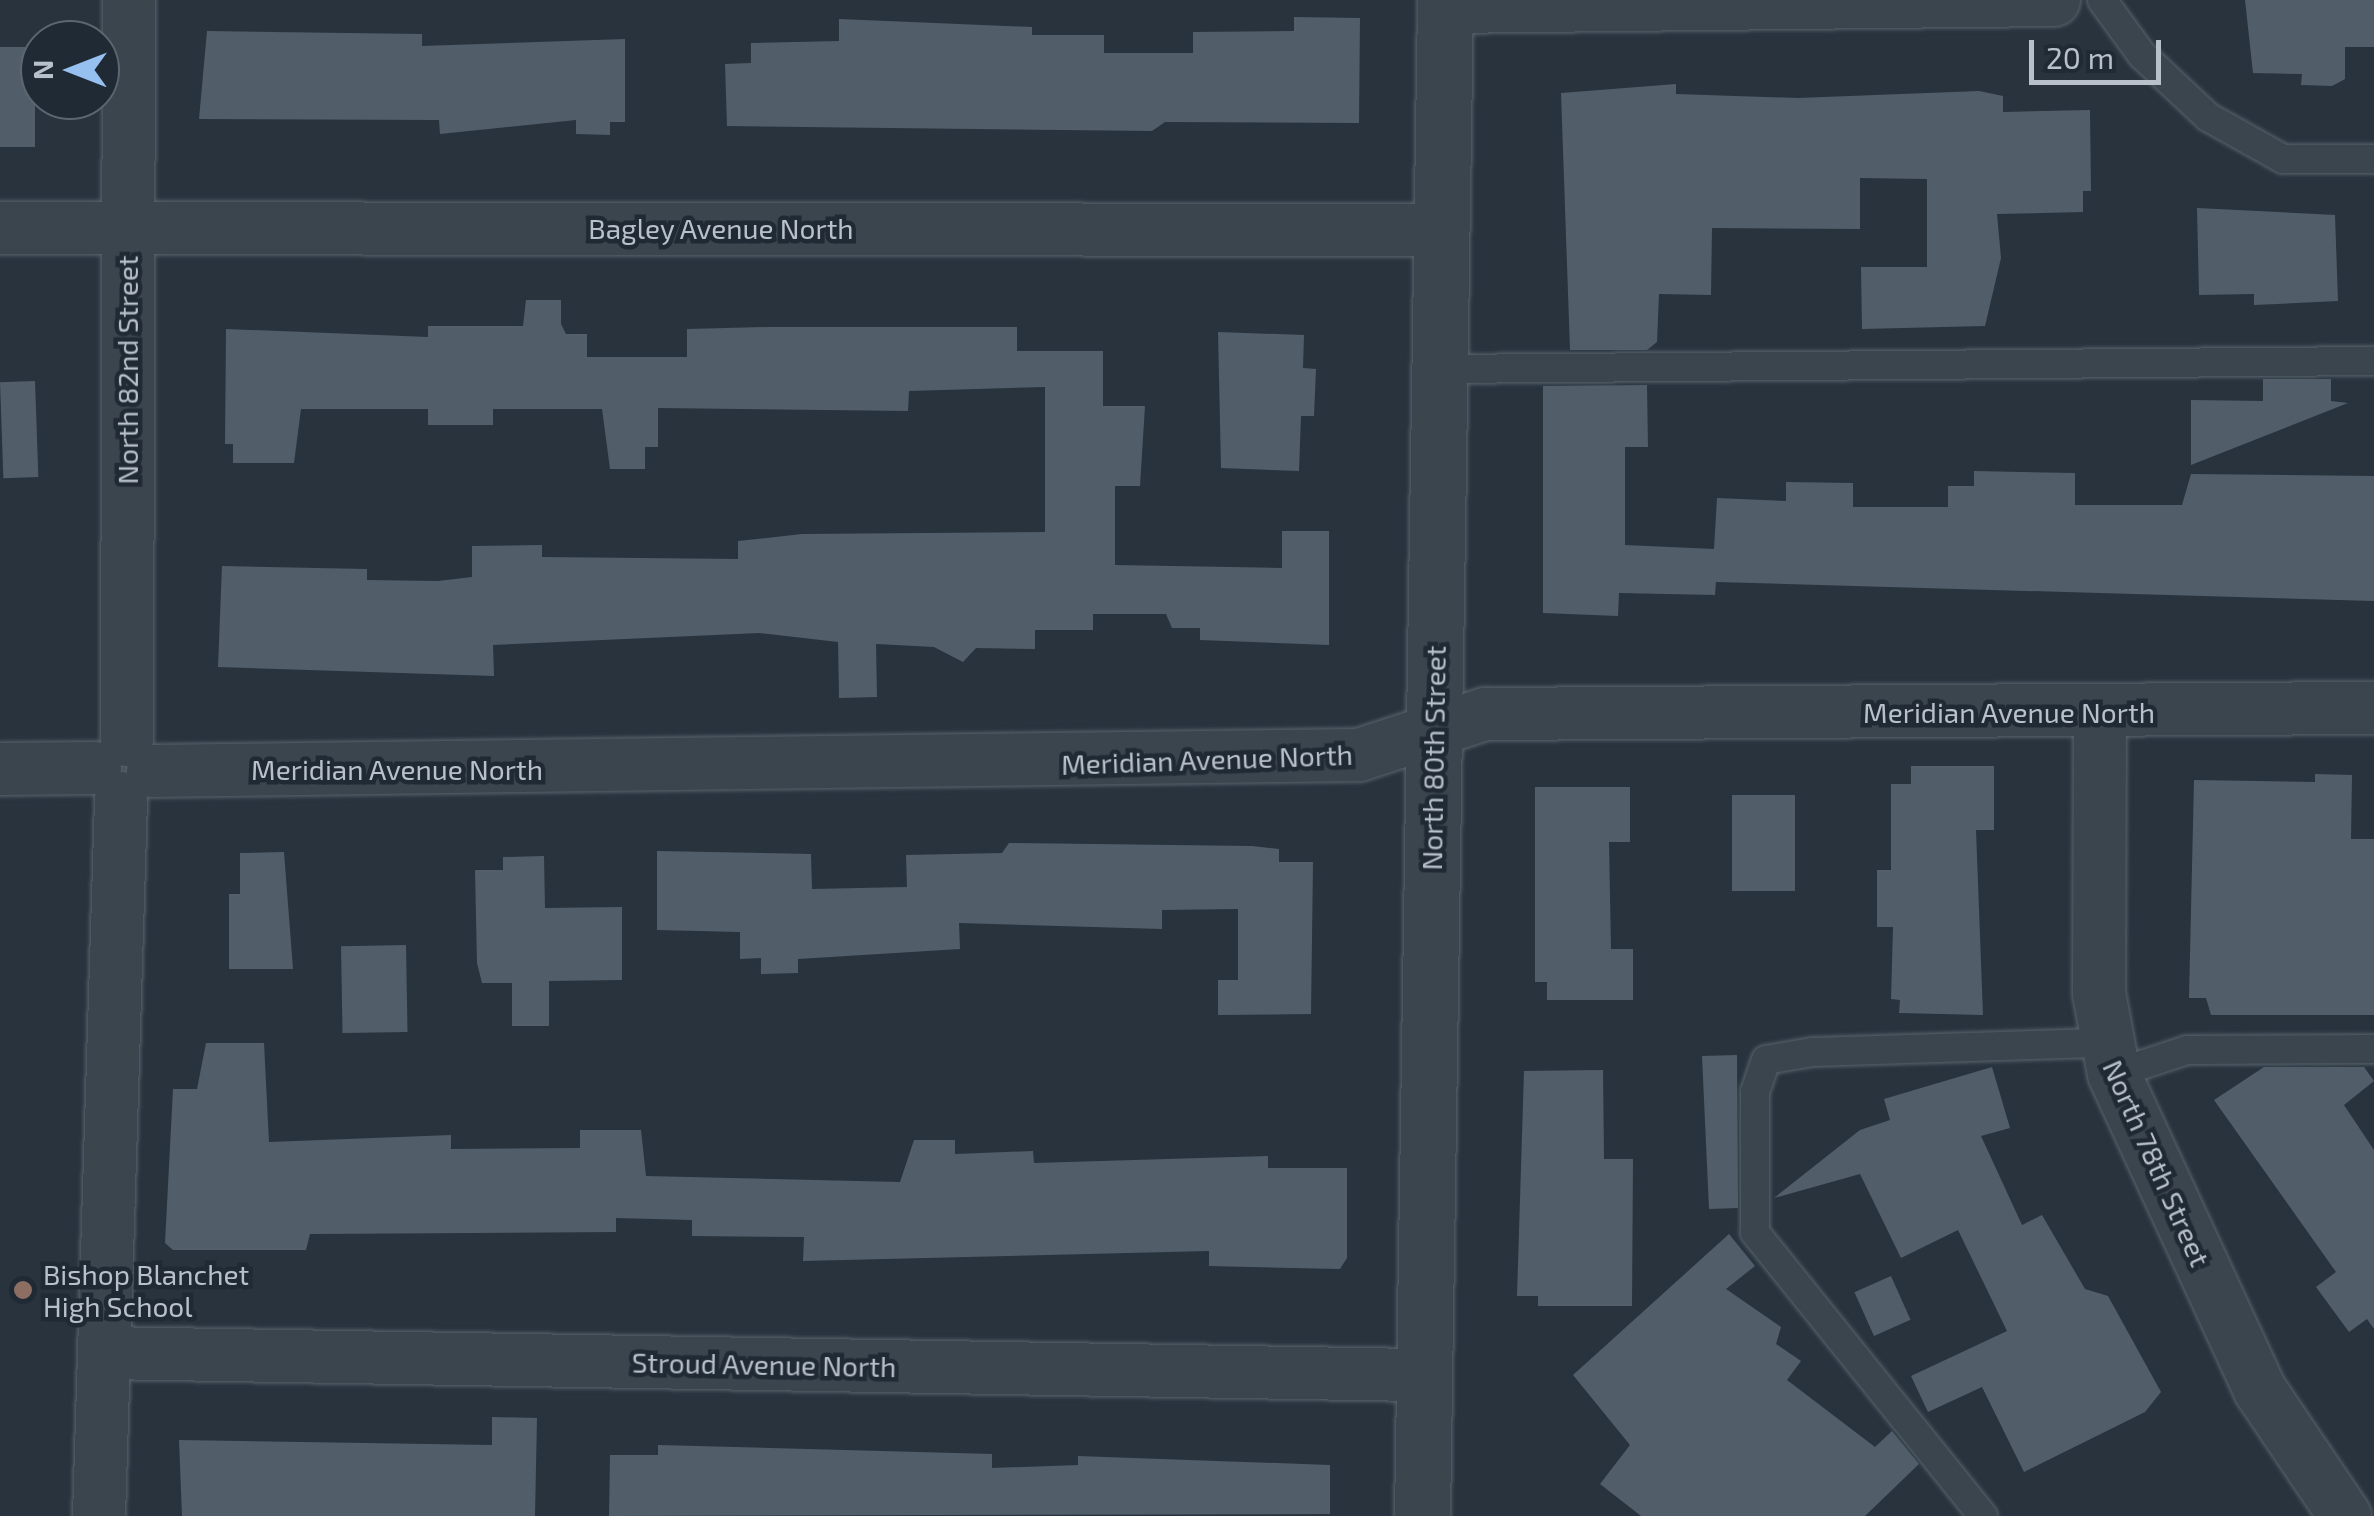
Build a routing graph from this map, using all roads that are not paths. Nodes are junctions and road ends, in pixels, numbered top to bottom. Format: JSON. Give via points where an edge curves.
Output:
{"nodes":[{"id":1,"x":129,"y":0,"type":"edge"},
{"id":2,"x":2054,"y":0,"type":"edge"},
{"id":3,"x":2102,"y":0,"type":"edge"},
{"id":4,"x":1445,"y":4,"type":"edge"},
{"id":5,"x":2374,"y":158,"type":"edge"},
{"id":6,"x":128,"y":227,"type":"junction"},
{"id":7,"x":0,"y":228,"type":"edge"},
{"id":8,"x":1442,"y":230,"type":"junction"},
{"id":9,"x":2374,"y":361,"type":"edge"},
{"id":10,"x":1440,"y":369,"type":"junction"},
{"id":11,"x":2374,"y":708,"type":"edge"},
{"id":12,"x":2100,"y":712,"type":"junction"},
{"id":13,"x":1434,"y":725,"type":"junction"},
{"id":14,"x":0,"y":769,"type":"edge"},
{"id":15,"x":124,"y":769,"type":"junction"},
{"id":16,"x":2374,"y":1049,"type":"edge"},
{"id":17,"x":2110,"y":1058,"type":"junction"},
{"id":18,"x":104,"y":1354,"type":"junction"},
{"id":19,"x":1423,"y":1375,"type":"junction"},
{"id":20,"x":99,"y":1516,"type":"edge"},
{"id":21,"x":1422,"y":1516,"type":"edge"},
{"id":22,"x":1983,"y":1516,"type":"edge"},
{"id":23,"x":2345,"y":1516,"type":"edge"}],
"edges":[{"from":1,"to":6,"type":"street","name":"North 82nd Street"},
{"from":2,"to":4,"type":"street"},
{"from":3,"to":5,"type":"lane","via":[[2142,55],[2208,117],[2283,160]]},
{"from":4,"to":8,"type":"street","name":"North 80th Street"},
{"from":6,"to":7,"type":"street","name":"Bagley Avenue North"},
{"from":6,"to":8,"type":"street","name":"Bagley Avenue North"},
{"from":6,"to":15,"type":"street","name":"North 82nd Street"},
{"from":8,"to":10,"type":"street","name":"North 80th Street"},
{"from":9,"to":10,"type":"lane"},
{"from":10,"to":13,"type":"street","name":"North 80th Street"},
{"from":11,"to":12,"type":"street","name":"Meridian Avenue North"},
{"from":12,"to":13,"type":"street","name":"Meridian Avenue North","via":[[1485,714]]},
{"from":12,"to":17,"type":"street","name":"North 78th Street"},
{"from":13,"to":15,"type":"street","name":"Meridian Avenue North","via":[[1359,756]]},
{"from":13,"to":19,"type":"street","name":"North 80th Street"},
{"from":14,"to":15,"type":"street","name":"Meridian Avenue North"},
{"from":15,"to":18,"type":"street","name":"North 82nd Street"},
{"from":16,"to":17,"type":"lane","via":[[2187,1050]]},
{"from":17,"to":22,"type":"lane","via":[[1812,1052],[1766,1060],[1754,1092],[1754,1232]]},
{"from":17,"to":23,"type":"street","name":"North 78th Street","via":[[2260,1390]]},
{"from":18,"to":19,"type":"street","name":"Stroud Avenue North"},
{"from":18,"to":20,"type":"street","name":"North 82nd Street"},
{"from":19,"to":21,"type":"street","name":"North 80th Street"}]}
